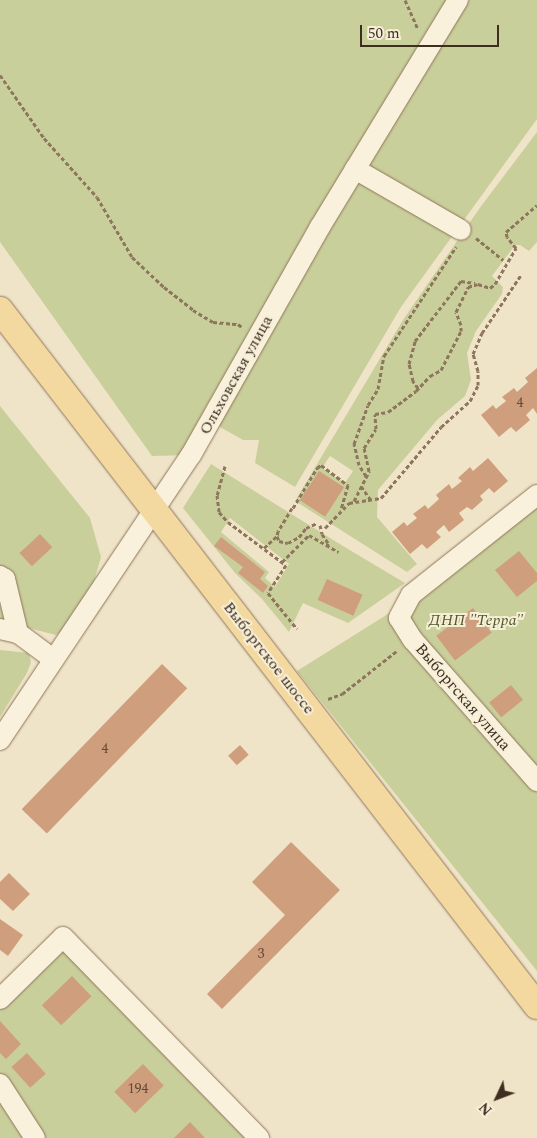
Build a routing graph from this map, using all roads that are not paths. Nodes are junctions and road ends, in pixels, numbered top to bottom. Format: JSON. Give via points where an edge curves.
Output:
{"nodes":[{"id":1,"x":458,"y":0,"type":"edge"},
{"id":2,"x":355,"y":169,"type":"junction"},
{"id":3,"x":464,"y":234,"type":"road end"},
{"id":4,"x":0,"y":310,"type":"edge"},
{"id":5,"x":537,"y":496,"type":"edge"},
{"id":6,"x":156,"y":511,"type":"junction"},
{"id":7,"x":0,"y":576,"type":"edge"},
{"id":8,"x":9,"y":631,"type":"edge"},
{"id":9,"x":53,"y":659,"type":"junction"},
{"id":10,"x":0,"y":740,"type":"edge"},
{"id":11,"x":533,"y":768,"type":"edge"},
{"id":12,"x":0,"y":999,"type":"edge"},
{"id":13,"x":537,"y":1006,"type":"edge"},
{"id":14,"x":0,"y":1084,"type":"edge"},
{"id":15,"x":35,"y":1138,"type":"edge"},
{"id":16,"x":259,"y":1138,"type":"edge"}],
"edges":[{"from":1,"to":2,"type":"street","name":"Ольховская улица"},
{"from":2,"to":3,"type":"street"},
{"from":2,"to":6,"type":"street","name":"Ольховская улица","via":[[211,422]]},
{"from":4,"to":6,"type":"main road","name":"Выборгское шоссе"},
{"from":5,"to":11,"type":"street","name":"Выборгская улица","via":[[411,595],[399,618],[413,640]]},
{"from":6,"to":9,"type":"street","name":"Ольховская улица"},
{"from":6,"to":13,"type":"main road","name":"Выборгское шоссе"},
{"from":7,"to":8,"type":"street","via":[[5,579]]},
{"from":8,"to":9,"type":"street"},
{"from":9,"to":10,"type":"street","name":"Ольховская улица"},
{"from":12,"to":16,"type":"street","via":[[63,937]]},
{"from":14,"to":15,"type":"street"}]}
